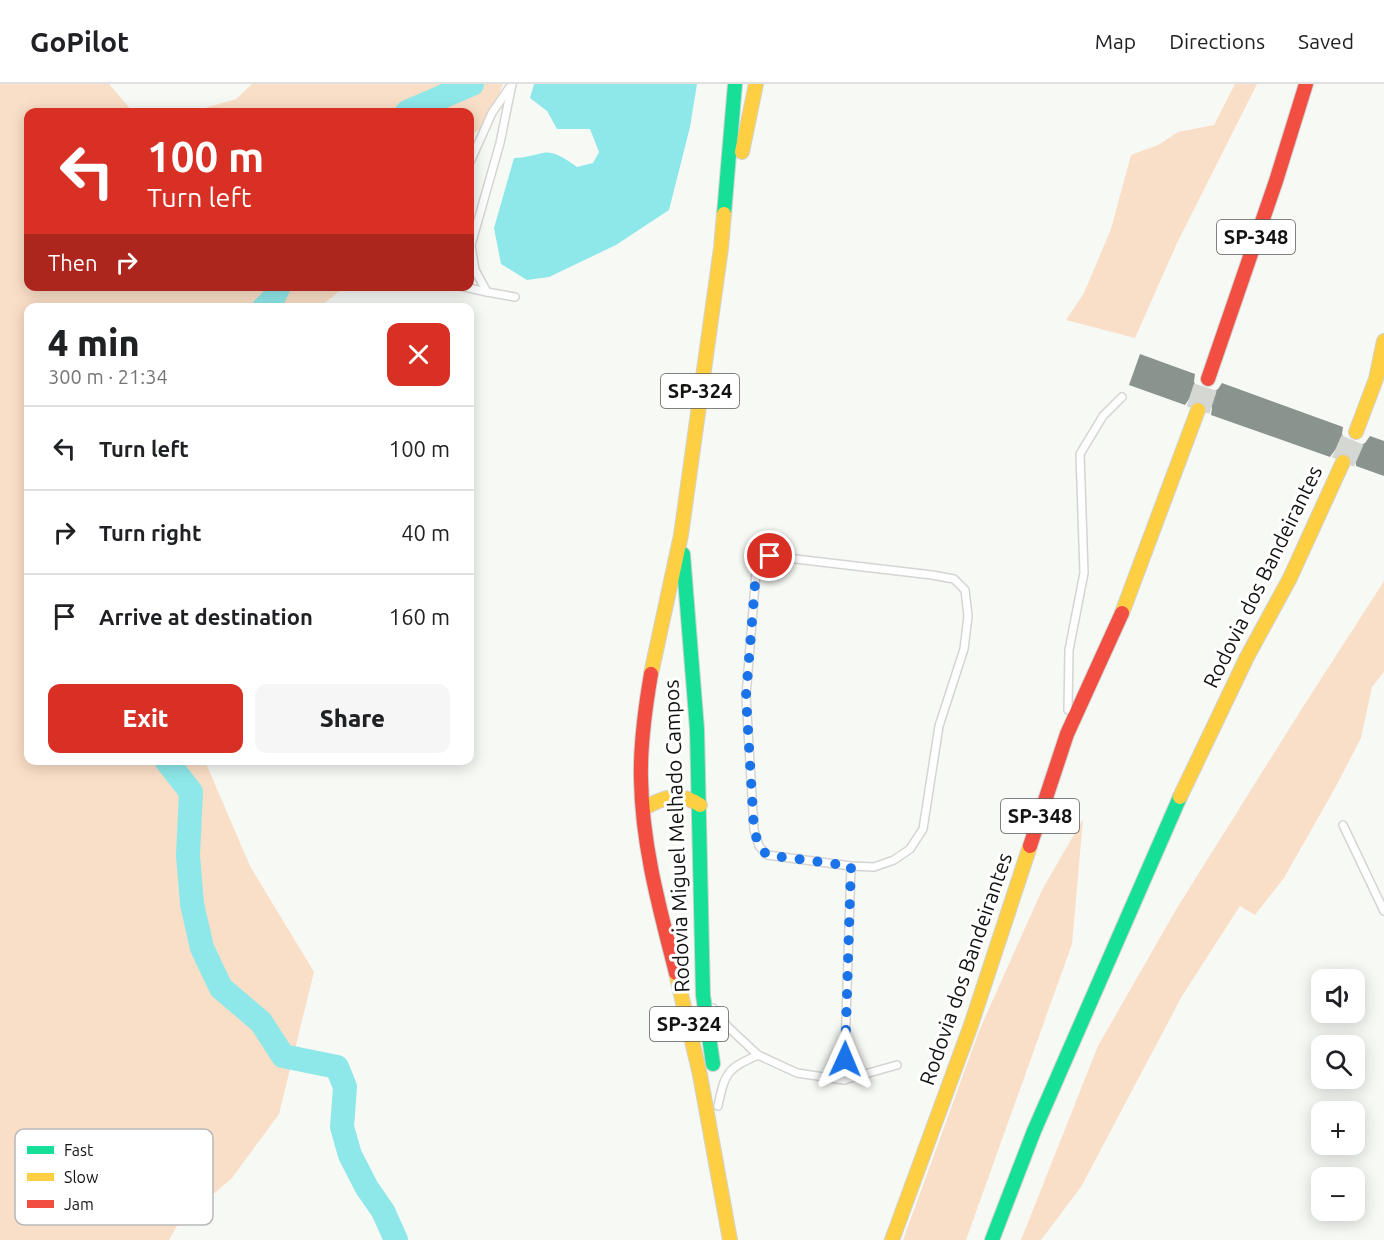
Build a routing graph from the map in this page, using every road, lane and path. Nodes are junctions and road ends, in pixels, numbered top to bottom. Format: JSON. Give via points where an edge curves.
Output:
{"nodes":[{"id":1,"x":512,"y":84,"type":"edge"},
{"id":2,"x":735,"y":84,"type":"edge"},
{"id":3,"x":756,"y":84,"type":"edge"},
{"id":4,"x":1306,"y":84,"type":"edge"},
{"id":5,"x":474,"y":153,"type":"edge"},
{"id":6,"x":474,"y":234,"type":"edge"},
{"id":7,"x":721,"y":248,"type":"junction"},
{"id":8,"x":474,"y":264,"type":"edge"},
{"id":9,"x":474,"y":289,"type":"edge"},
{"id":10,"x":487,"y":292,"type":"junction"},
{"id":11,"x":516,"y":297,"type":"dead end"},
{"id":12,"x":1384,"y":341,"type":"edge"},
{"id":13,"x":1208,"y":378,"type":"tunnel mouth"},
{"id":14,"x":1122,"y":397,"type":"dead end"},
{"id":15,"x":1198,"y":410,"type":"tunnel mouth"},
{"id":16,"x":1356,"y":432,"type":"tunnel mouth"},
{"id":17,"x":1343,"y":462,"type":"tunnel mouth"},
{"id":18,"x":681,"y":535,"type":"junction"},
{"id":19,"x":1067,"y":734,"type":"junction"},
{"id":20,"x":700,"y":805,"type":"junction"},
{"id":21,"x":643,"y":809,"type":"junction"},
{"id":22,"x":1343,"y":825,"type":"dead end"},
{"id":23,"x":851,"y":866,"type":"junction"},
{"id":24,"x":1384,"y":911,"type":"edge"},
{"id":25,"x":703,"y":995,"type":"junction"},
{"id":26,"x":758,"y":1055,"type":"junction"},
{"id":27,"x":897,"y":1065,"type":"dead end"},
{"id":28,"x":844,"y":1080,"type":"junction"},
{"id":29,"x":718,"y":1106,"type":"junction"},
{"id":30,"x":728,"y":1150,"type":"dead end"},
{"id":31,"x":730,"y":1240,"type":"edge"},
{"id":32,"x":892,"y":1240,"type":"edge"},
{"id":33,"x":992,"y":1240,"type":"edge"}],
"edges":[{"from":1,"to":5,"type":"lane","via":[[492,113]]},
{"from":1,"to":6,"type":"lane"},
{"from":2,"to":7,"type":"highway","name":"Rodovia Miguel Melhado Campos","number":"SP-324"},
{"from":3,"to":7,"type":"highway","name":"Rodovia Miguel Melhado Campos","number":"SP-324"},
{"from":4,"to":13,"type":"highway","number":"SP-348"},
{"from":7,"to":18,"type":"highway","name":"Rodovia Miguel Melhado Campos","number":"SP-324"},
{"from":8,"to":10,"type":"lane"},
{"from":9,"to":10,"type":"lane"},
{"from":10,"to":11,"type":"lane"},
{"from":12,"to":16,"type":"highway","via":[[1376,379]]},
{"from":14,"to":19,"type":"lane","via":[[1103,416],[1080,454],[1084,573],[1069,650]]},
{"from":15,"to":19,"type":"highway","name":"Rodovia dos Bandeirantes","number":"SP-348","via":[[1122,613]]},
{"from":17,"to":33,"type":"highway","name":"Rodovia dos Bandeirantes","via":[[1290,578],[1196,760],[1034,1131]]},
{"from":18,"to":20,"type":"highway","name":"Rodovia Miguel Melhado Campos","number":"SP-324"},
{"from":18,"to":21,"type":"highway","name":"Rodovia Miguel Melhado Campos","number":"SP-324","via":[[645,696]]},
{"from":19,"to":32,"type":"highway","name":"Rodovia dos Bandeirantes","number":"SP-348","via":[[971,1025]]},
{"from":20,"to":21,"type":"highway","via":[[679,795]]},
{"from":20,"to":25,"type":"highway","name":"Rodovia Miguel Melhado Campos","number":"SP-324"},
{"from":21,"to":31,"type":"highway","name":"Rodovia Miguel Melhado Campos","number":"SP-324","via":[[653,876],[699,1070]]},
{"from":22,"to":24,"type":"lane"},
{"from":23,"to":23,"type":"lane","via":[[767,855],[754,830],[746,696],[756,572],[770,556],[932,575],[954,579],[965,590],[968,615],[964,649],[939,726],[923,829],[910,849],[894,860],[873,867]]},
{"from":23,"to":28,"type":"lane"},
{"from":25,"to":26,"type":"lane","via":[[728,1027]]},
{"from":25,"to":29,"type":"highway","name":"Rodovia Miguel Melhado Campos","number":"SP-324"},
{"from":26,"to":28,"type":"lane","via":[[797,1073]]},
{"from":26,"to":29,"type":"lane","via":[[727,1074]]},
{"from":27,"to":28,"type":"lane"},
{"from":29,"to":30,"type":"highway","name":"Rodovia Miguel Melhado Campos","number":"SP-324"}]}
